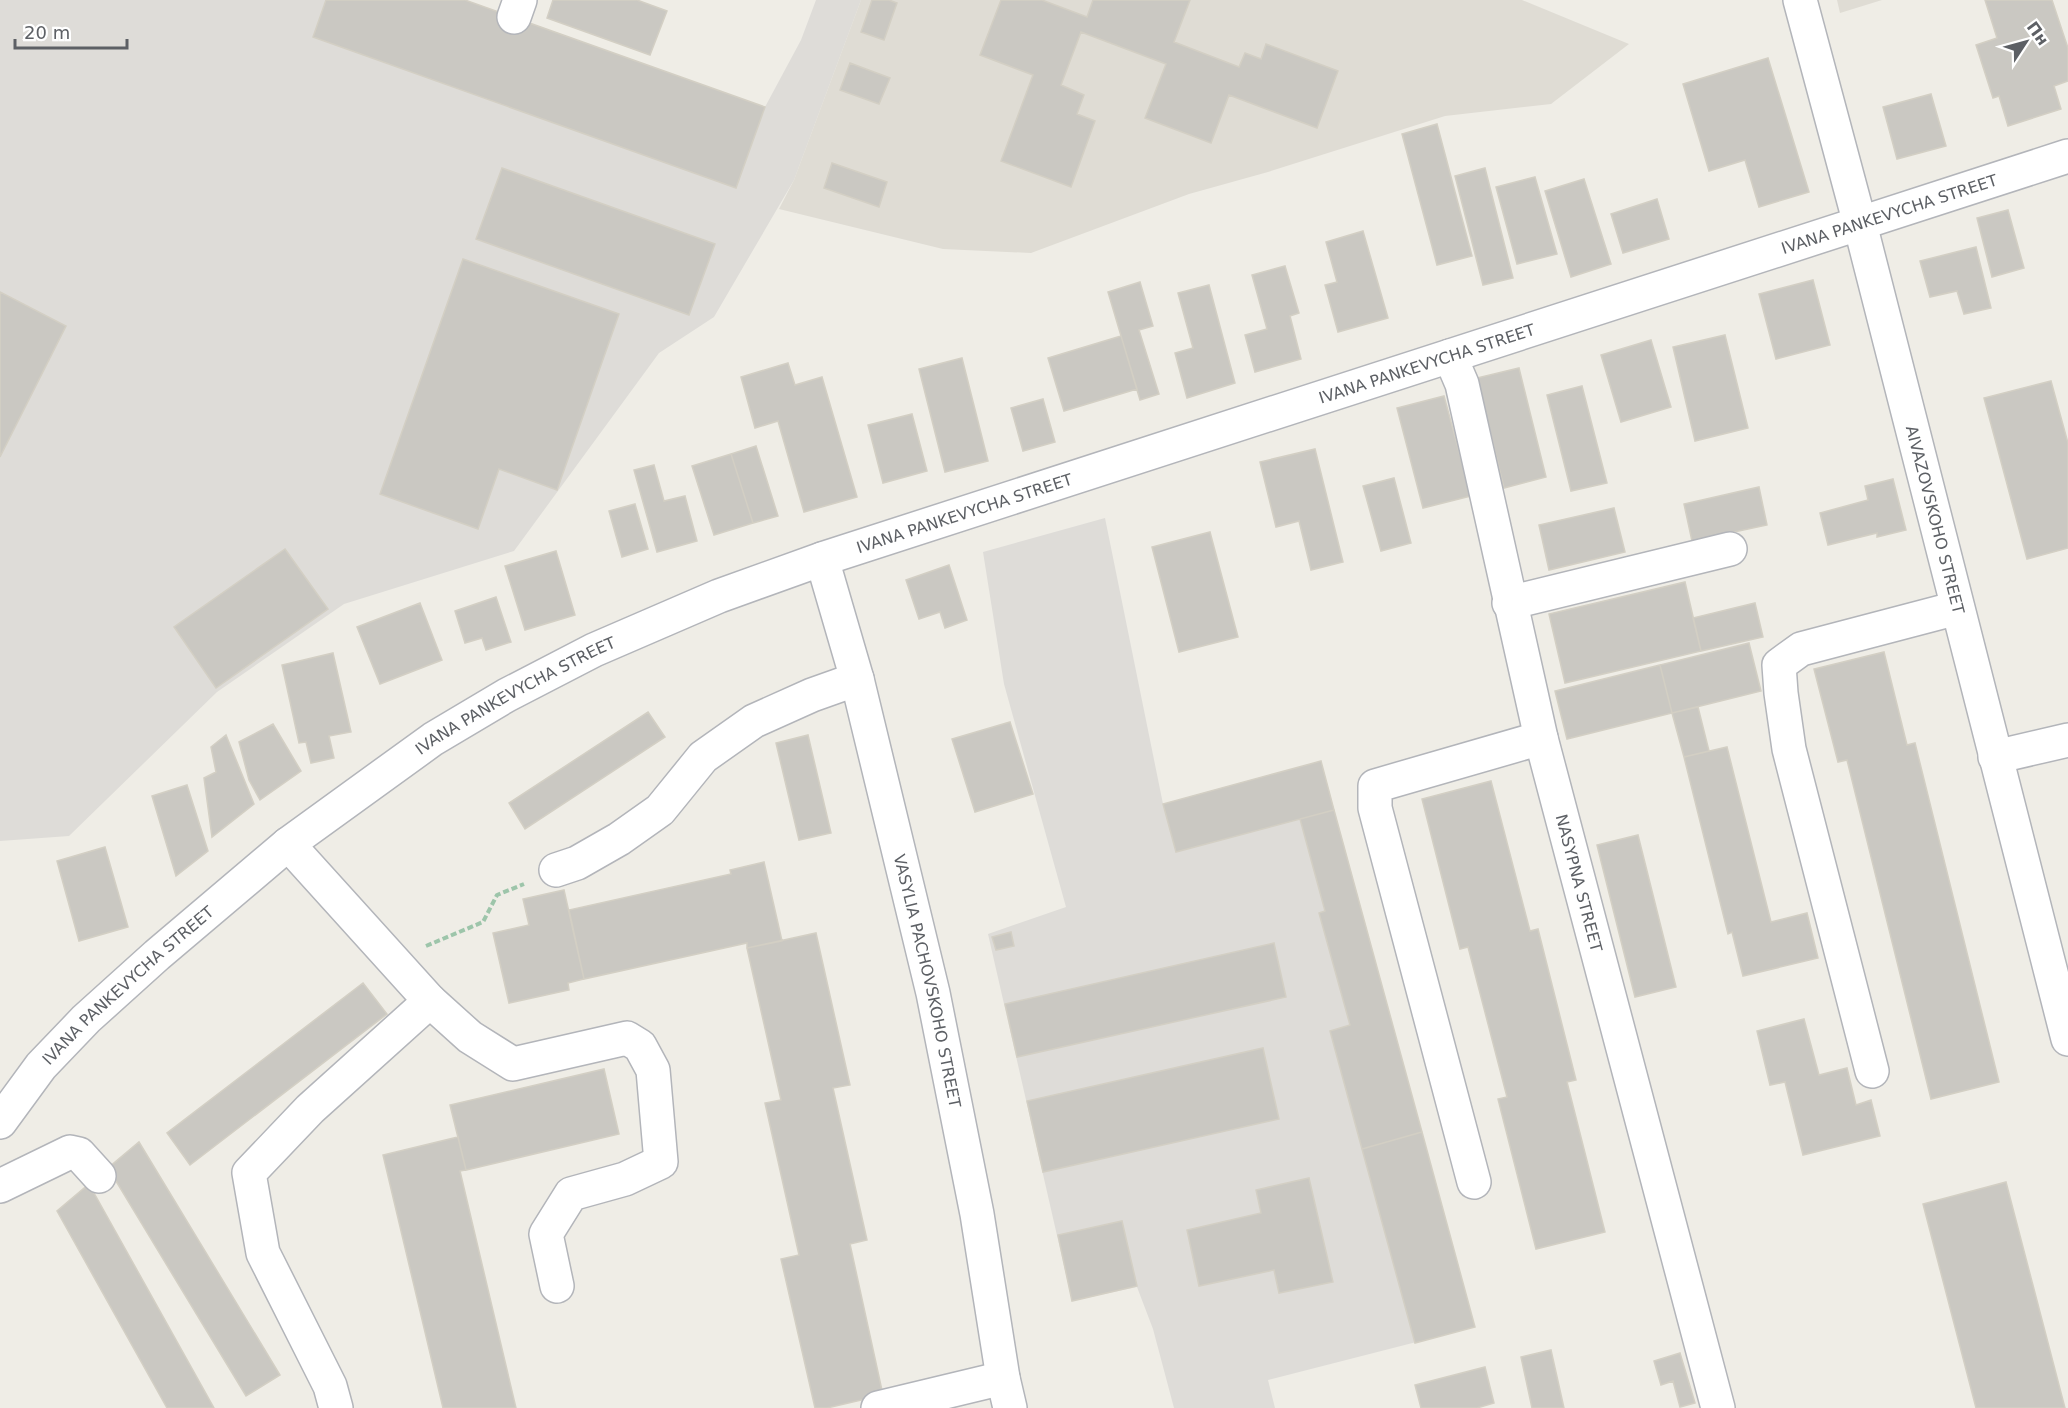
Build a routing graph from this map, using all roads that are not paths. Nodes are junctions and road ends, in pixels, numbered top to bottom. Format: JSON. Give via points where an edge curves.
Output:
{"nodes":[{"id":1,"x":1800,"y":0,"type":"edge"},
{"id":2,"x":2068,"y":156,"type":"edge"},
{"id":3,"x":1860,"y":224,"type":"junction"},
{"id":4,"x":1450,"y":356,"type":"junction"},
{"id":5,"x":1730,"y":549,"type":"dead end"},
{"id":6,"x":822,"y":559,"type":"junction"},
{"id":7,"x":1509,"y":603,"type":"junction"},
{"id":8,"x":1957,"y":608,"type":"junction"},
{"id":9,"x":857,"y":678,"type":"junction"},
{"id":10,"x":1540,"y":738,"type":"junction"},
{"id":11,"x":2068,"y":740,"type":"edge"},
{"id":12,"x":1995,"y":757,"type":"junction"},
{"id":13,"x":288,"y":844,"type":"junction"},
{"id":14,"x":556,"y":870,"type":"road end"},
{"id":15,"x":430,"y":1001,"type":"junction"},
{"id":16,"x":2068,"y":1039,"type":"edge"},
{"id":17,"x":1872,"y":1071,"type":"dead end"},
{"id":18,"x":0,"y":1122,"type":"edge"},
{"id":19,"x":99,"y":1176,"type":"dead end"},
{"id":20,"x":1474,"y":1182,"type":"dead end"},
{"id":21,"x":0,"y":1186,"type":"edge"},
{"id":22,"x":557,"y":1286,"type":"dead end"},
{"id":23,"x":1007,"y":1393,"type":"edge"},
{"id":24,"x":336,"y":1408,"type":"edge"},
{"id":25,"x":878,"y":1408,"type":"edge"},
{"id":26,"x":1718,"y":1408,"type":"edge"}],
"edges":[{"from":1,"to":3,"type":"street","name":"AIVAZOVSKOHO STREET"},
{"from":2,"to":3,"type":"street","name":"IVANA PANKEVYCHA STREET"},
{"from":3,"to":4,"type":"street","name":"IVANA PANKEVYCHA STREET"},
{"from":3,"to":8,"type":"street","name":"AIVAZOVSKOHO STREET"},
{"from":4,"to":6,"type":"street","name":"IVANA PANKEVYCHA STREET"},
{"from":4,"to":7,"type":"street","name":"NASYPNA STREET","via":[[1462,384]]},
{"from":5,"to":7,"type":"street"},
{"from":6,"to":9,"type":"street","name":"VASYLIA PACHOVSKOHO STREET"},
{"from":6,"to":13,"type":"street","name":"IVANA PANKEVYCHA STREET","via":[[719,596],[594,650],[507,695],[433,739]]},
{"from":7,"to":10,"type":"street","name":"NASYPNA STREET"},
{"from":8,"to":12,"type":"street","name":"AIVAZOVSKOHO STREET"},
{"from":8,"to":17,"type":"street","via":[[1801,649],[1779,665],[1789,749]]},
{"from":9,"to":14,"type":"street","via":[[754,721],[703,757],[660,810],[619,839]]},
{"from":9,"to":23,"type":"street","name":"VASYLIA PACHOVSKOHO STREET","via":[[933,993],[977,1214]]},
{"from":10,"to":20,"type":"street","via":[[1375,786],[1375,808]]},
{"from":10,"to":26,"type":"street","name":"NASYPNA STREET"},
{"from":11,"to":12,"type":"street"},
{"from":12,"to":16,"type":"street","name":"AIVAZOVSKOHO STREET"},
{"from":13,"to":15,"type":"street"},
{"from":13,"to":18,"type":"street","name":"IVANA PANKEVYCHA STREET","via":[[86,1019],[41,1066]]},
{"from":15,"to":22,"type":"street","via":[[470,1037],[513,1064],[627,1038],[640,1046],[653,1070],[661,1162],[625,1179],[571,1194],[546,1234]]},
{"from":15,"to":24,"type":"street","via":[[310,1108],[249,1173],[263,1253],[330,1386]]},
{"from":19,"to":21,"type":"street","via":[[79,1154],[70,1152]]},
{"from":23,"to":25,"type":"street"}]}
